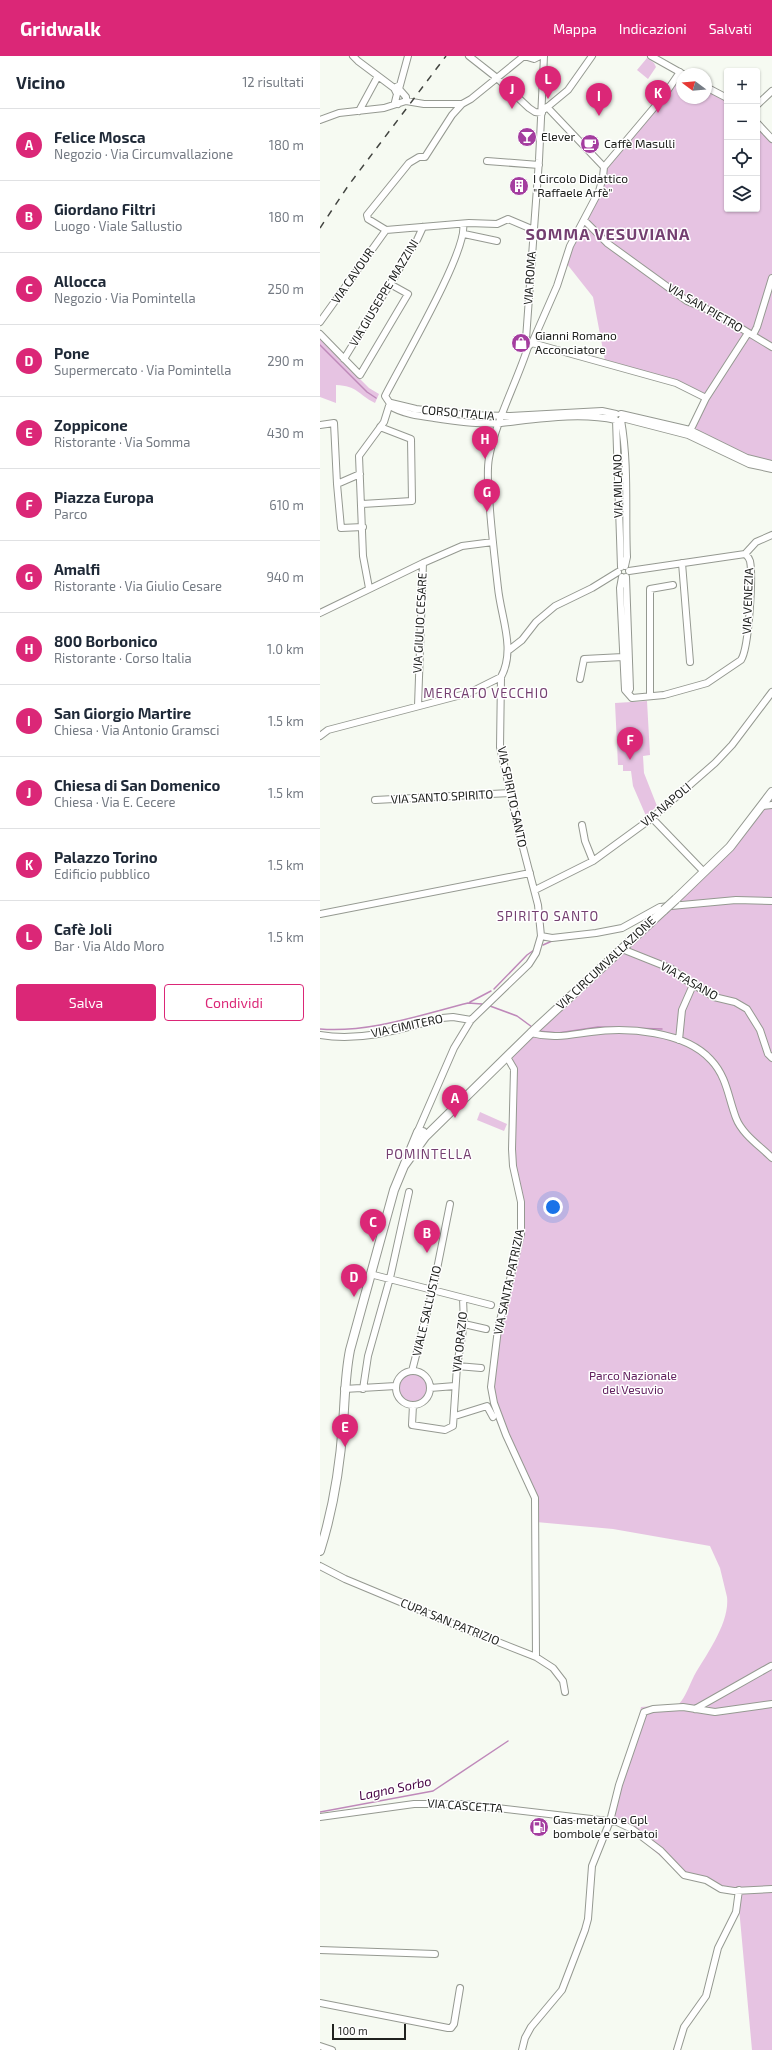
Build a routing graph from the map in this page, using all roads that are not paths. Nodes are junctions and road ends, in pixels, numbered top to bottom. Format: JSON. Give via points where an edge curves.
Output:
{"nodes":[{"id":1,"x":353,"y":56,"type":"edge"},
{"id":2,"x":408,"y":56,"type":"edge"},
{"id":3,"x":469,"y":56,"type":"edge"},
{"id":4,"x":524,"y":56,"type":"edge"},
{"id":5,"x":540,"y":56,"type":"edge"},
{"id":6,"x":544,"y":56,"type":"edge"},
{"id":7,"x":592,"y":56,"type":"edge"},
{"id":8,"x":651,"y":56,"type":"edge"},
{"id":9,"x":676,"y":70,"type":"edge"},
{"id":10,"x":378,"y":76,"type":"junction"},
{"id":11,"x":497,"y":78,"type":"junction"},
{"id":12,"x":676,"y":80,"type":"edge"},
{"id":13,"x":397,"y":86,"type":"junction"},
{"id":14,"x":712,"y":90,"type":"edge"},
{"id":15,"x":772,"y":91,"type":"edge"},
{"id":16,"x":724,"y":96,"type":"edge"},
{"id":17,"x":406,"y":101,"type":"junction"},
{"id":18,"x":398,"y":104,"type":"junction"},
{"id":19,"x":462,"y":104,"type":"junction"},
{"id":20,"x":758,"y":104,"type":"edge"},
{"id":21,"x":547,"y":107,"type":"junction"},
{"id":22,"x":359,"y":111,"type":"junction"},
{"id":23,"x":542,"y":113,"type":"junction"},
{"id":24,"x":320,"y":120,"type":"edge"},
{"id":25,"x":760,"y":126,"type":"edge"},
{"id":26,"x":772,"y":139,"type":"edge"},
{"id":27,"x":487,"y":161,"type":"dead end"},
{"id":28,"x":539,"y":165,"type":"junction"},
{"id":29,"x":604,"y":167,"type":"junction"},
{"id":30,"x":584,"y":220,"type":"junction"},
{"id":31,"x":463,"y":224,"type":"junction"},
{"id":32,"x":423,"y":227,"type":"junction"},
{"id":33,"x":386,"y":230,"type":"junction"},
{"id":34,"x":534,"y":230,"type":"junction"},
{"id":35,"x":464,"y":234,"type":"junction"},
{"id":36,"x":497,"y":241,"type":"dead end"},
{"id":37,"x":772,"y":278,"type":"edge"},
{"id":38,"x":390,"y":284,"type":"junction"},
{"id":39,"x":320,"y":322,"type":"edge"},
{"id":40,"x":320,"y":334,"type":"edge"},
{"id":41,"x":751,"y":334,"type":"junction"},
{"id":42,"x":530,"y":345,"type":"junction"},
{"id":43,"x":772,"y":347,"type":"edge"},
{"id":44,"x":344,"y":359,"type":"junction"},
{"id":45,"x":706,"y":398,"type":"junction"},
{"id":46,"x":389,"y":404,"type":"junction"},
{"id":47,"x":502,"y":416,"type":"junction"},
{"id":48,"x":619,"y":417,"type":"junction"},
{"id":49,"x":635,"y":422,"type":"junction"},
{"id":50,"x":500,"y":423,"type":"junction"},
{"id":51,"x":320,"y":425,"type":"edge"},
{"id":52,"x":380,"y":427,"type":"junction"},
{"id":53,"x":689,"y":432,"type":"junction"},
{"id":54,"x":623,"y":434,"type":"junction"},
{"id":55,"x":772,"y":464,"type":"edge"},
{"id":56,"x":772,"y":469,"type":"edge"},
{"id":57,"x":360,"y":474,"type":"junction"},
{"id":58,"x":337,"y":484,"type":"junction"},
{"id":59,"x":362,"y":504,"type":"junction"},
{"id":60,"x":363,"y":527,"type":"junction"},
{"id":61,"x":772,"y":535,"type":"edge"},
{"id":62,"x":493,"y":542,"type":"junction"},
{"id":63,"x":744,"y":554,"type":"junction"},
{"id":64,"x":422,"y":563,"type":"junction"},
{"id":65,"x":682,"y":563,"type":"junction"},
{"id":66,"x":623,"y":572,"type":"junction"},
{"id":67,"x":673,"y":586,"type":"dead end"},
{"id":68,"x":368,"y":588,"type":"junction"},
{"id":69,"x":320,"y":613,"type":"edge"},
{"id":70,"x":509,"y":650,"type":"junction"},
{"id":71,"x":623,"y":657,"type":"junction"},
{"id":72,"x":690,"y":662,"type":"dead end"},
{"id":73,"x":501,"y":677,"type":"junction"},
{"id":74,"x":580,"y":679,"type":"dead end"},
{"id":75,"x":772,"y":692,"type":"edge"},
{"id":76,"x":628,"y":693,"type":"junction"},
{"id":77,"x":650,"y":696,"type":"junction"},
{"id":78,"x":418,"y":706,"type":"junction"},
{"id":79,"x":320,"y":736,"type":"edge"},
{"id":80,"x":772,"y":792,"type":"edge"},
{"id":81,"x":510,"y":793,"type":"junction"},
{"id":82,"x":375,"y":800,"type":"dead end"},
{"id":83,"x":772,"y":805,"type":"edge"},
{"id":84,"x":762,"y":806,"type":"junction"},
{"id":85,"x":652,"y":818,"type":"junction"},
{"id":86,"x":582,"y":825,"type":"dead end"},
{"id":87,"x":593,"y":861,"type":"junction"},
{"id":88,"x":704,"y":872,"type":"junction"},
{"id":89,"x":530,"y":873,"type":"junction"},
{"id":90,"x":535,"y":890,"type":"junction"},
{"id":91,"x":772,"y":901,"type":"edge"},
{"id":92,"x":666,"y":908,"type":"junction"},
{"id":93,"x":320,"y":914,"type":"edge"},
{"id":94,"x":541,"y":936,"type":"junction"},
{"id":95,"x":622,"y":949,"type":"junction"},
{"id":96,"x":693,"y":985,"type":"junction"},
{"id":97,"x":471,"y":1020,"type":"junction"},
{"id":98,"x":531,"y":1033,"type":"junction"},
{"id":99,"x":320,"y":1035,"type":"edge"},
{"id":100,"x":679,"y":1040,"type":"junction"},
{"id":101,"x":507,"y":1057,"type":"junction"},
{"id":102,"x":772,"y":1058,"type":"edge"},
{"id":103,"x":421,"y":1135,"type":"junction"},
{"id":104,"x":772,"y":1158,"type":"edge"},
{"id":105,"x":409,"y":1192,"type":"dead end"},
{"id":106,"x":450,"y":1204,"type":"dead end"},
{"id":107,"x":370,"y":1274,"type":"junction"},
{"id":108,"x":390,"y":1278,"type":"junction"},
{"id":109,"x":433,"y":1289,"type":"junction"},
{"id":110,"x":463,"y":1298,"type":"junction"},
{"id":111,"x":491,"y":1305,"type":"dead end"},
{"id":112,"x":464,"y":1324,"type":"junction"},
{"id":113,"x":486,"y":1329,"type":"dead end"},
{"id":114,"x":457,"y":1366,"type":"junction"},
{"id":115,"x":481,"y":1368,"type":"dead end"},
{"id":116,"x":412,"y":1371,"type":"junction"},
{"id":117,"x":396,"y":1386,"type":"junction"},
{"id":118,"x":455,"y":1386,"type":"junction"},
{"id":119,"x":430,"y":1388,"type":"junction"},
{"id":120,"x":344,"y":1389,"type":"junction"},
{"id":121,"x":363,"y":1389,"type":"junction"},
{"id":122,"x":413,"y":1405,"type":"junction"},
{"id":123,"x":455,"y":1416,"type":"junction"},
{"id":124,"x":493,"y":1417,"type":"dead end"},
{"id":125,"x":323,"y":1530,"type":"edge"},
{"id":126,"x":320,"y":1551,"type":"edge"},
{"id":127,"x":320,"y":1566,"type":"edge"},
{"id":128,"x":536,"y":1657,"type":"junction"},
{"id":129,"x":771,"y":1666,"type":"edge"},
{"id":130,"x":565,"y":1692,"type":"dead end"},
{"id":131,"x":772,"y":1704,"type":"edge"},
{"id":132,"x":695,"y":1709,"type":"junction"},
{"id":133,"x":320,"y":1817,"type":"edge"},
{"id":134,"x":610,"y":1821,"type":"junction"},
{"id":135,"x":772,"y":1889,"type":"edge"},
{"id":136,"x":739,"y":1890,"type":"junction"},
{"id":137,"x":320,"y":1950,"type":"edge"},
{"id":138,"x":435,"y":1954,"type":"dead end"},
{"id":139,"x":460,"y":1988,"type":"dead end"},
{"id":140,"x":320,"y":2003,"type":"edge"},
{"id":141,"x":320,"y":2046,"type":"edge"},
{"id":142,"x":332,"y":2050,"type":"edge"},
{"id":143,"x":522,"y":2050,"type":"edge"},
{"id":144,"x":677,"y":2050,"type":"edge"}],
"edges":[{"from":1,"to":10,"type":"street"},
{"from":2,"to":13,"type":"street"},
{"from":3,"to":11,"type":"street"},
{"from":4,"to":5,"type":"street","via":[[534,59]]},
{"from":4,"to":11,"type":"street"},
{"from":6,"to":23,"type":"street","name":"VIA ROMA"},
{"from":7,"to":21,"type":"street","via":[[568,90]]},
{"from":8,"to":9,"type":"street"},
{"from":10,"to":13,"type":"street"},
{"from":10,"to":22,"type":"street"},
{"from":11,"to":19,"type":"street"},
{"from":11,"to":23,"type":"street","via":[[529,108]]},
{"from":12,"to":29,"type":"street"},
{"from":13,"to":17,"type":"street"},
{"from":13,"to":18,"type":"street"},
{"from":14,"to":16,"type":"street"},
{"from":15,"to":20,"type":"street"},
{"from":17,"to":18,"type":"street"},
{"from":17,"to":19,"type":"street","via":[[424,104]]},
{"from":18,"to":22,"type":"street"},
{"from":19,"to":33,"type":"street","via":[[425,157],[419,157],[409,163],[367,215],[368,219]]},
{"from":21,"to":23,"type":"street"},
{"from":21,"to":29,"type":"street"},
{"from":22,"to":24,"type":"street","via":[[339,113]]},
{"from":23,"to":28,"type":"street","name":"VIA ROMA"},
{"from":25,"to":26,"type":"street"},
{"from":27,"to":28,"type":"street"},
{"from":28,"to":34,"type":"street","name":"VIA ROMA"},
{"from":29,"to":30,"type":"street","via":[[604,177],[599,191]]},
{"from":30,"to":41,"type":"street","name":"VIA SAN PIETRO","via":[[607,243],[687,301],[716,313]]},
{"from":30,"to":42,"type":"street","via":[[570,246],[557,286]]},
{"from":31,"to":32,"type":"street"},
{"from":31,"to":34,"type":"street","via":[[497,224],[508,219]]},
{"from":31,"to":35,"type":"street"},
{"from":32,"to":33,"type":"street"},
{"from":32,"to":38,"type":"street","name":"VIA GIUSEPPE MAZZINI"},
{"from":33,"to":39,"type":"street","name":"VIA CAVOUR"},
{"from":34,"to":42,"type":"street","name":"VIA ROMA","via":[[526,339]]},
{"from":35,"to":36,"type":"street"},
{"from":35,"to":46,"type":"street","via":[[432,308],[385,396]]},
{"from":37,"to":41,"type":"street","via":[[757,327]]},
{"from":38,"to":44,"type":"street","name":"VIA GIUSEPPE MAZZINI"},
{"from":38,"to":44,"type":"street","via":[[408,294],[360,375]]},
{"from":40,"to":44,"type":"street"},
{"from":41,"to":43,"type":"street","name":"VIA SAN PIETRO"},
{"from":41,"to":45,"type":"street"},
{"from":42,"to":45,"type":"street","via":[[676,383]]},
{"from":42,"to":47,"type":"street"},
{"from":45,"to":53,"type":"street"},
{"from":46,"to":47,"type":"street","name":"CORSO ITALIA","via":[[445,413]]},
{"from":46,"to":50,"type":"street","name":"CORSO ITALIA","via":[[415,415],[466,422]]},
{"from":46,"to":52,"type":"street"},
{"from":47,"to":48,"type":"street","name":"CORSO ITALIA","via":[[602,411]]},
{"from":47,"to":50,"type":"street"},
{"from":48,"to":49,"type":"street"},
{"from":48,"to":50,"type":"street","name":"CORSO ITALIA","via":[[537,419]]},
{"from":48,"to":53,"type":"street"},
{"from":48,"to":54,"type":"street","name":"VIA MILANO"},
{"from":48,"to":66,"type":"street","name":"VIA MILANO"},
{"from":49,"to":53,"type":"street"},
{"from":49,"to":54,"type":"street","via":[[628,424]]},
{"from":50,"to":62,"type":"street","via":[[488,468]]},
{"from":51,"to":58,"type":"street","via":[[334,424]]},
{"from":52,"to":57,"type":"street","via":[[359,456]]},
{"from":52,"to":59,"type":"street","via":[[411,439],[412,501]]},
{"from":53,"to":55,"type":"street","via":[[747,458]]},
{"from":53,"to":56,"type":"street","via":[[749,464]]},
{"from":54,"to":66,"type":"street","name":"VIA MILANO","via":[[627,557]]},
{"from":57,"to":58,"type":"street"},
{"from":57,"to":59,"type":"street"},
{"from":58,"to":60,"type":"street","via":[[341,528]]},
{"from":59,"to":60,"type":"street"},
{"from":60,"to":68,"type":"street","via":[[363,556]]},
{"from":61,"to":63,"type":"street","via":[[756,542]]},
{"from":62,"to":64,"type":"street","name":"VIA GIULIO CESARE","via":[[462,546]]},
{"from":62,"to":70,"type":"street","via":[[500,606]]},
{"from":63,"to":65,"type":"street","name":"VIA VENEZIA"},
{"from":63,"to":77,"type":"street","name":"VIA VENEZIA","via":[[749,559],[751,584],[744,656],[717,678],[676,693]]},
{"from":64,"to":68,"type":"street","name":"VIA GIULIO CESARE"},
{"from":64,"to":78,"type":"street","name":"VIA GIULIO CESARE"},
{"from":65,"to":66,"type":"street","name":"VIA VENEZIA"},
{"from":65,"to":72,"type":"street"},
{"from":66,"to":70,"type":"street","name":"VIA VENEZIA","via":[[555,606]]},
{"from":66,"to":71,"type":"street","name":"VIA MILANO","via":[[620,588]]},
{"from":66,"to":76,"type":"street","name":"VIA MILANO","via":[[630,689]]},
{"from":67,"to":77,"type":"street","via":[[650,589]]},
{"from":68,"to":69,"type":"street","name":"VIA GIULIO CESARE"},
{"from":70,"to":73,"type":"street","name":"VIA SPIRITO SANTO","via":[[506,668]]},
{"from":71,"to":74,"type":"street","via":[[584,659]]},
{"from":71,"to":76,"type":"street","name":"VIA MILANO","via":[[625,690]]},
{"from":73,"to":78,"type":"street","via":[[469,693]]},
{"from":73,"to":81,"type":"street","name":"VIA SPIRITO SANTO","via":[[500,747]]},
{"from":75,"to":85,"type":"street","name":"VIA NAPOLI","via":[[715,763]]},
{"from":76,"to":77,"type":"street","via":[[632,698]]},
{"from":78,"to":79,"type":"street","via":[[328,730]]},
{"from":80,"to":84,"type":"main road","name":"VIA CIRCUMVALLAZIONE"},
{"from":81,"to":82,"type":"street","name":"VIA SANTO SPIRITO"},
{"from":81,"to":89,"type":"street","name":"VIA SPIRITO SANTO"},
{"from":83,"to":84,"type":"street"},
{"from":84,"to":88,"type":"main road","name":"VIA CIRCUMVALLAZIONE","via":[[730,847]]},
{"from":85,"to":87,"type":"street","name":"VIA NAPOLI"},
{"from":85,"to":88,"type":"street"},
{"from":86,"to":87,"type":"street"},
{"from":87,"to":90,"type":"street","name":"VIA NAPOLI"},
{"from":88,"to":92,"type":"main road","name":"VIA CIRCUMVALLAZIONE","bridge":true},
{"from":89,"to":90,"type":"street","name":"VIA SPIRITO SANTO"},
{"from":89,"to":93,"type":"street"},
{"from":90,"to":94,"type":"street","name":"VIA SPIRITO SANTO"},
{"from":91,"to":92,"type":"street","via":[[736,900]]},
{"from":92,"to":94,"type":"street","via":[[660,907],[622,928],[552,938]]},
{"from":92,"to":95,"type":"main road","name":"VIA CIRCUMVALLAZIONE"},
{"from":94,"to":97,"type":"street","name":"VIA SPIRITO SANTO","via":[[536,953],[529,964]]},
{"from":95,"to":96,"type":"street","name":"VIA FASANO","via":[[672,969]]},
{"from":95,"to":98,"type":"main road","name":"VIA CIRCUMVALLAZIONE"},
{"from":96,"to":100,"type":"street","via":[[682,1010]]},
{"from":96,"to":102,"type":"street","name":"VIA FASANO","via":[[720,1000],[735,1002],[747,1009],[760,1030],[768,1054]]},
{"from":97,"to":99,"type":"street","name":"VIA CIMITERO","via":[[442,1018],[378,1035]]},
{"from":97,"to":103,"type":"street","name":"VIA SPIRITO SANTO","via":[[454,1048],[423,1120]]},
{"from":98,"to":100,"type":"street","via":[[556,1037],[624,1030]]},
{"from":98,"to":101,"type":"main road","name":"VIA CIRCUMVALLAZIONE"},
{"from":100,"to":104,"type":"street","via":[[700,1050],[721,1071],[742,1129]]},
{"from":101,"to":103,"type":"main road","name":"VIA CIRCUMVALLAZIONE","via":[[433,1128]]},
{"from":101,"to":128,"type":"street","name":"VIA SANTA PATRIZIA","via":[[514,1070],[512,1160],[521,1202],[521,1226],[514,1270],[498,1329],[491,1388],[494,1403],[535,1498]]},
{"from":103,"to":107,"type":"main road","via":[[394,1190]]},
{"from":105,"to":108,"type":"street"},
{"from":106,"to":109,"type":"street","name":"VIALE SALLUSTIO"},
{"from":107,"to":108,"type":"street"},
{"from":107,"to":120,"type":"main road","via":[[350,1350]]},
{"from":108,"to":109,"type":"street"},
{"from":108,"to":121,"type":"street","via":[[376,1325]]},
{"from":109,"to":110,"type":"street"},
{"from":109,"to":116,"type":"street","name":"VIALE SALLUSTIO"},
{"from":110,"to":111,"type":"street"},
{"from":110,"to":112,"type":"street","name":"VIA ORAZIO"},
{"from":112,"to":113,"type":"street"},
{"from":112,"to":114,"type":"street","name":"VIA ORAZIO"},
{"from":114,"to":115,"type":"street"},
{"from":114,"to":118,"type":"street","name":"VIA ORAZIO"},
{"from":116,"to":117,"type":"street","via":[[400,1378]]},
{"from":116,"to":119,"type":"street","via":[[423,1374]]},
{"from":117,"to":121,"type":"street"},
{"from":117,"to":122,"type":"street","via":[[399,1397]]},
{"from":118,"to":119,"type":"street","name":"VIA ORAZIO"},
{"from":118,"to":123,"type":"street","name":"VIA ORAZIO"},
{"from":119,"to":122,"type":"street","via":[[423,1401]]},
{"from":120,"to":121,"type":"street"},
{"from":120,"to":125,"type":"main road","via":[[343,1424]]},
{"from":122,"to":123,"type":"street","via":[[412,1425],[445,1430],[453,1426]]},
{"from":123,"to":124,"type":"street","via":[[488,1406]]},
{"from":125,"to":126,"type":"main road"},
{"from":127,"to":128,"type":"street","name":"CUPA SAN PATRIZIO","via":[[345,1579]]},
{"from":128,"to":130,"type":"street","name":"CUPA SAN PATRIZIO","via":[[553,1668],[563,1681]]},
{"from":129,"to":132,"type":"street"},
{"from":131,"to":132,"type":"street","via":[[715,1712]]},
{"from":132,"to":134,"type":"street","via":[[683,1707],[644,1712],[619,1785]]},
{"from":133,"to":134,"type":"street","name":"VIA CASCETTA","via":[[414,1804],[488,1806]]},
{"from":134,"to":136,"type":"street","name":"VIA CASCETTA","via":[[632,1829],[661,1851],[684,1875],[706,1880],[721,1888]]},
{"from":134,"to":143,"type":"street","via":[[592,1866],[588,1919],[565,1983],[528,2030]]},
{"from":135,"to":136,"type":"street","name":"VIA CASCETTA"},
{"from":136,"to":144,"type":"street","via":[[736,1912],[718,1948],[706,1996],[684,2027]]},
{"from":137,"to":138,"type":"street"},
{"from":139,"to":140,"type":"street","via":[[454,2024],[451,2028]]},
{"from":141,"to":142,"type":"street"}]}
